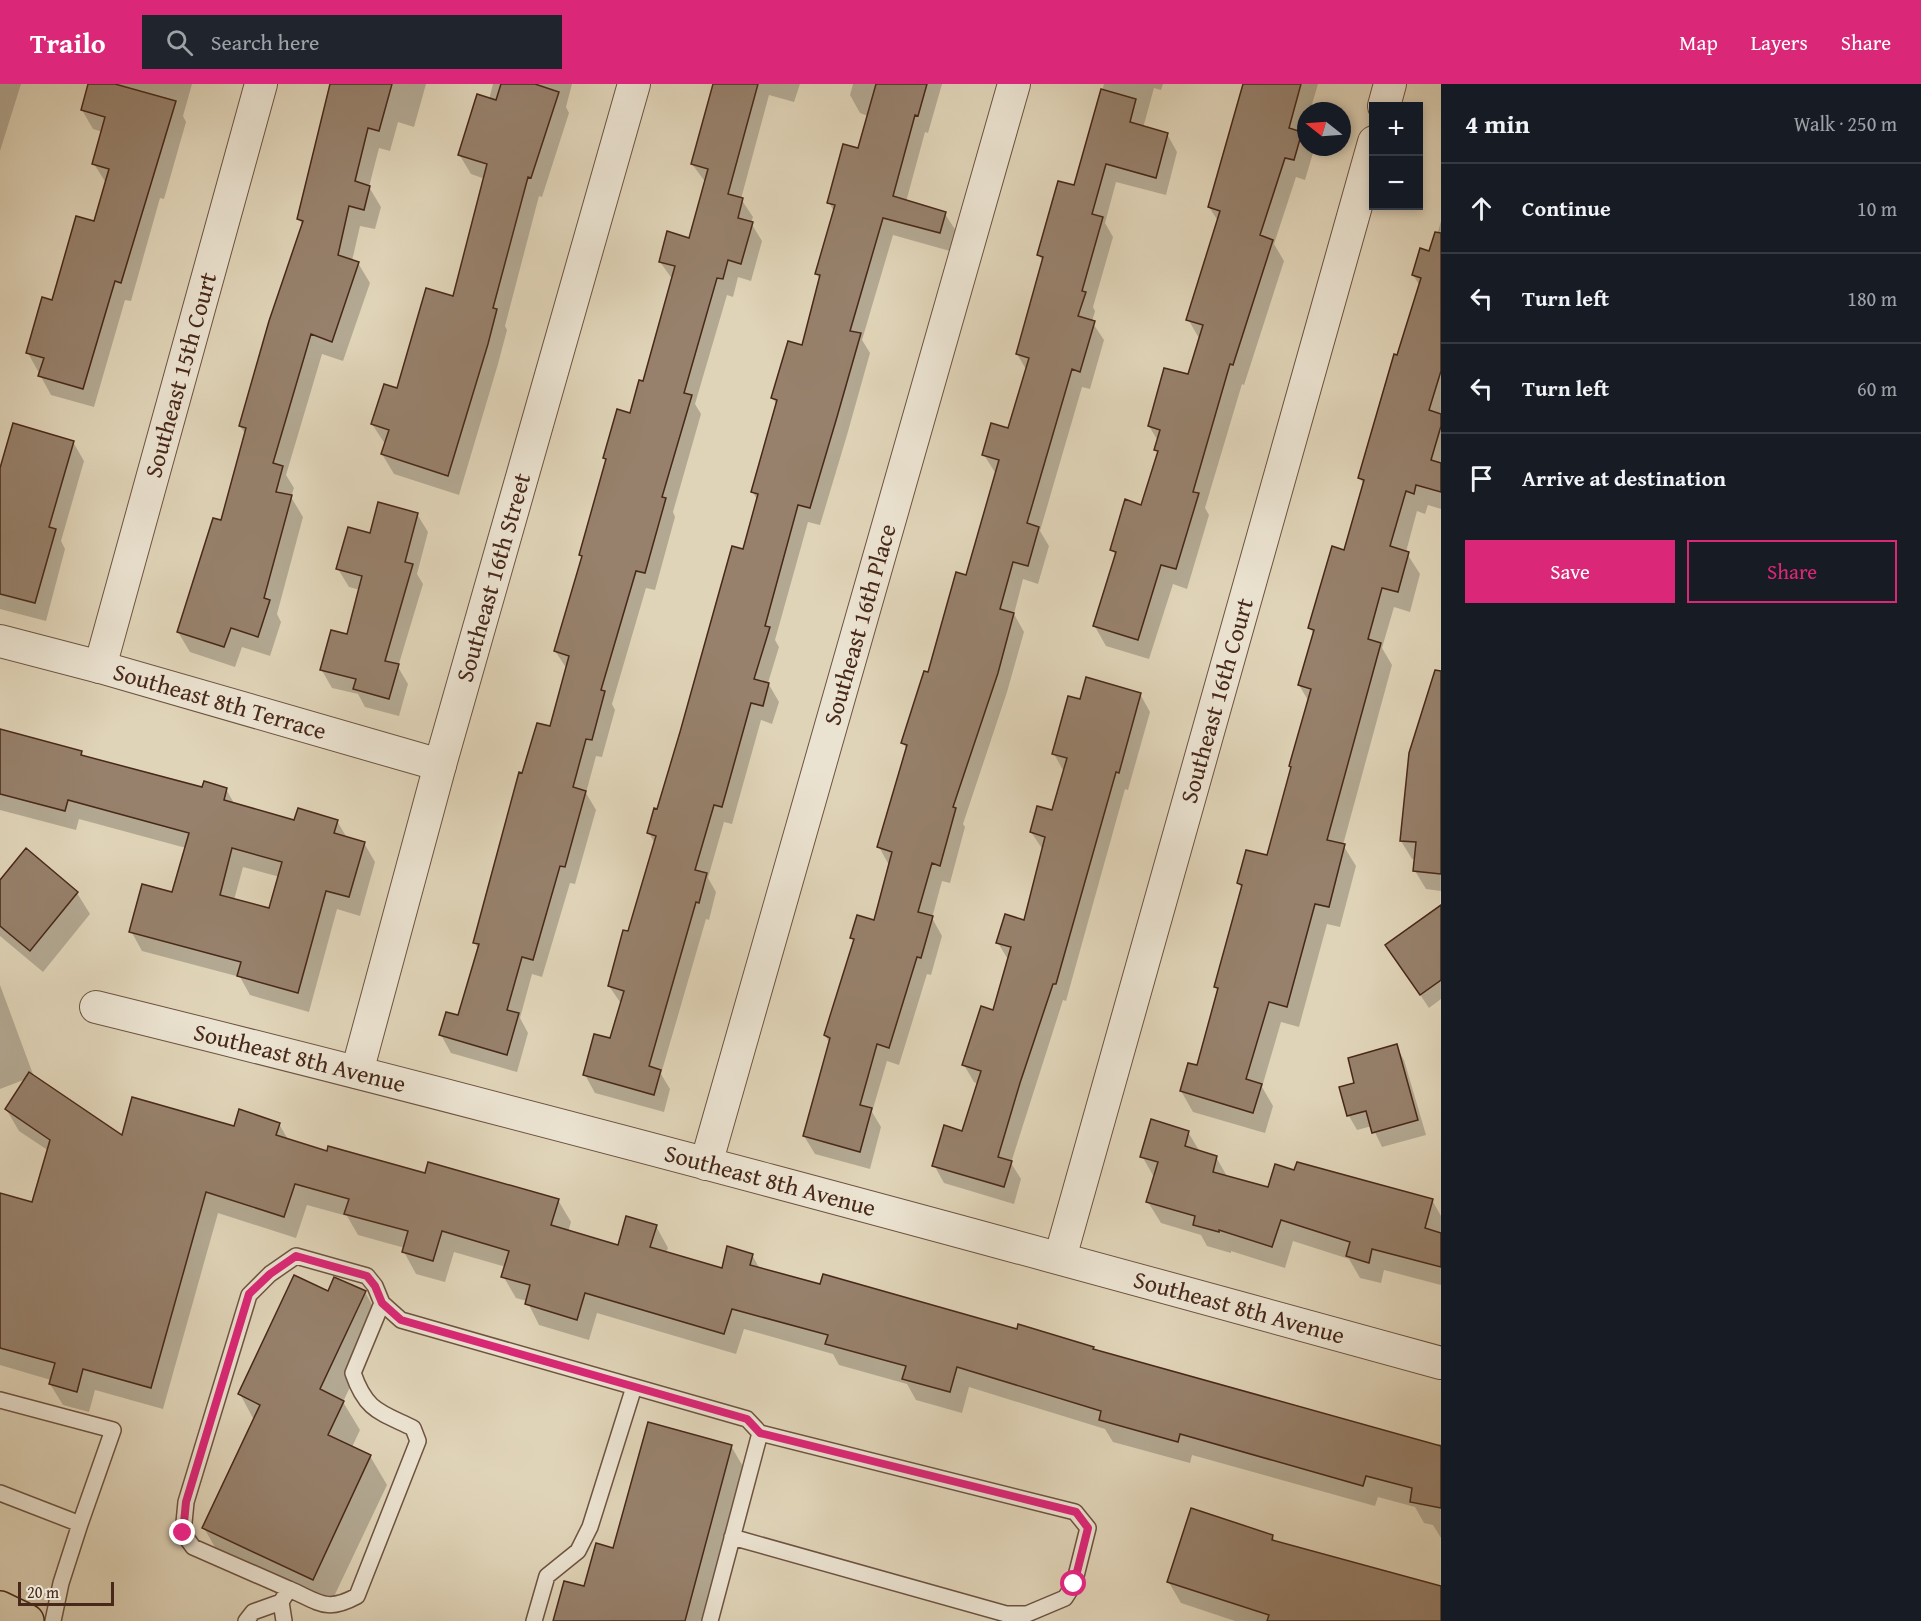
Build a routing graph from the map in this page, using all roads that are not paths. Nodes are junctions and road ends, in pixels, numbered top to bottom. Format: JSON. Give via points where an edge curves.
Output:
{"nodes":[{"id":1,"x":261,"y":84,"type":"edge"},
{"id":2,"x":634,"y":84,"type":"edge"},
{"id":3,"x":1014,"y":84,"type":"edge"},
{"id":4,"x":1390,"y":84,"type":"edge"},
{"id":5,"x":1385,"y":102,"type":"edge"},
{"id":6,"x":1370,"y":156,"type":"edge"},
{"id":7,"x":0,"y":641,"type":"edge"},
{"id":8,"x":100,"y":667,"type":"junction"},
{"id":9,"x":440,"y":765,"type":"junction"},
{"id":10,"x":96,"y":1007,"type":"dead end"},
{"id":11,"x":357,"y":1072,"type":"junction"},
{"id":12,"x":706,"y":1164,"type":"junction"},
{"id":13,"x":1060,"y":1258,"type":"junction"},
{"id":14,"x":382,"y":1303,"type":"junction"},
{"id":15,"x":1441,"y":1363,"type":"edge"},
{"id":16,"x":634,"y":1387,"type":"junction"},
{"id":17,"x":0,"y":1400,"type":"edge"},
{"id":18,"x":760,"y":1433,"type":"junction"},
{"id":19,"x":0,"y":1493,"type":"edge"},
{"id":20,"x":80,"y":1524,"type":"junction"},
{"id":21,"x":732,"y":1537,"type":"junction"},
{"id":22,"x":285,"y":1595,"type":"junction"},
{"id":23,"x":0,"y":1608,"type":"edge"},
{"id":24,"x":27,"y":1621,"type":"edge"},
{"id":25,"x":53,"y":1621,"type":"edge"},
{"id":26,"x":246,"y":1621,"type":"edge"},
{"id":27,"x":284,"y":1621,"type":"edge"},
{"id":28,"x":534,"y":1621,"type":"edge"},
{"id":29,"x":710,"y":1621,"type":"edge"}],
"edges":[{"from":1,"to":8,"type":"street","name":"Southeast 15th Court"},
{"from":2,"to":9,"type":"street","name":"Southeast 16th Street"},
{"from":3,"to":12,"type":"street","name":"Southeast 16th Place"},
{"from":4,"to":5,"type":"street"},
{"from":6,"to":13,"type":"street","name":"Southeast 16th Court"},
{"from":7,"to":8,"type":"street","name":"Southeast 8th Terrace"},
{"from":8,"to":9,"type":"street","name":"Southeast 8th Terrace"},
{"from":9,"to":11,"type":"street","name":"Southeast 16th Street"},
{"from":10,"to":11,"type":"street","name":"Southeast 8th Avenue"},
{"from":11,"to":12,"type":"street","name":"Southeast 8th Avenue"},
{"from":12,"to":13,"type":"street","name":"Southeast 8th Avenue"},
{"from":13,"to":15,"type":"street","name":"Southeast 8th Avenue"},
{"from":14,"to":16,"type":"lane","via":[[401,1320]]},
{"from":14,"to":22,"type":"lane","via":[[353,1373],[359,1391],[374,1410],[413,1428],[418,1442],[357,1596],[338,1606]]},
{"from":14,"to":22,"type":"lane","via":[[367,1276],[296,1256],[249,1294],[186,1502],[183,1533],[193,1547]]},
{"from":16,"to":18,"type":"lane","via":[[747,1419]]},
{"from":16,"to":28,"type":"lane","via":[[590,1527],[578,1551],[546,1576]]},
{"from":17,"to":20,"type":"lane","via":[[113,1430]]},
{"from":18,"to":21,"type":"lane"},
{"from":18,"to":21,"type":"lane","via":[[1076,1512],[1088,1528],[1074,1584],[1065,1598],[1027,1614],[1006,1614]]},
{"from":19,"to":20,"type":"lane"},
{"from":20,"to":25,"type":"lane"},
{"from":21,"to":29,"type":"lane"},
{"from":22,"to":26,"type":"lane","via":[[253,1612]]},
{"from":22,"to":27,"type":"lane"},
{"from":23,"to":24,"type":"main road"}]}
